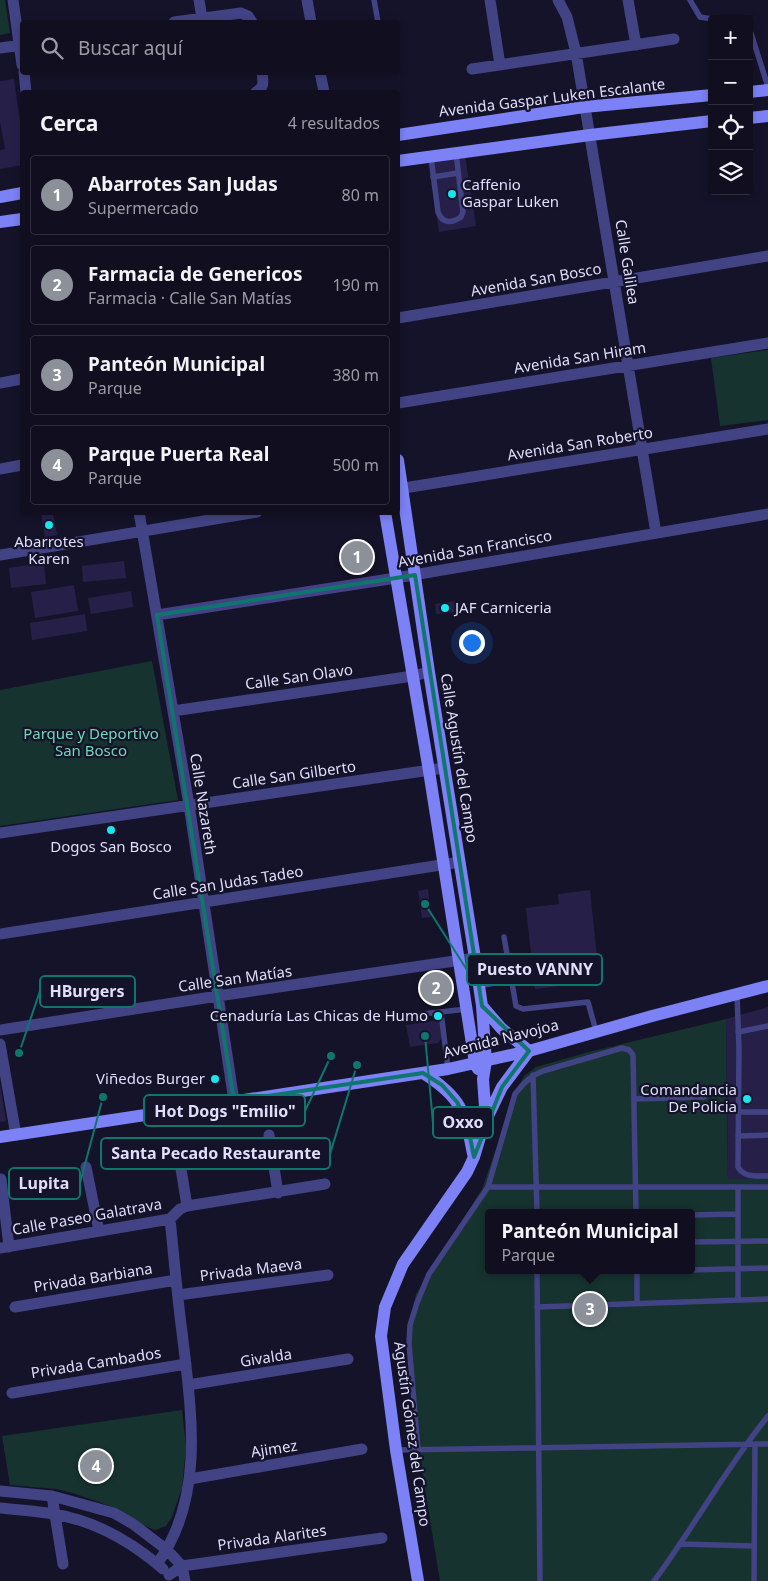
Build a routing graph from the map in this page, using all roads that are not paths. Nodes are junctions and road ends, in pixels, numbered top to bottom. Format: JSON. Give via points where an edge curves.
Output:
{"nodes":[{"id":1,"x":13,"y":0,"type":"edge"},
{"id":2,"x":199,"y":0,"type":"edge"},
{"id":3,"x":307,"y":0,"type":"edge"},
{"id":4,"x":374,"y":0,"type":"edge"},
{"id":5,"x":490,"y":0,"type":"edge"},
{"id":6,"x":558,"y":0,"type":"edge"},
{"id":7,"x":628,"y":0,"type":"edge"},
{"id":8,"x":690,"y":0,"type":"edge"},
{"id":9,"x":202,"y":18,"type":"junction"},
{"id":10,"x":708,"y":18,"type":"edge"},
{"id":11,"x":250,"y":19,"type":"edge"},
{"id":12,"x":188,"y":20,"type":"edge"},
{"id":13,"x":311,"y":20,"type":"edge"},
{"id":14,"x":378,"y":20,"type":"edge"},
{"id":15,"x":20,"y":39,"type":"edge"},
{"id":16,"x":674,"y":39,"type":"dead end"},
{"id":17,"x":753,"y":39,"type":"edge"},
{"id":18,"x":20,"y":45,"type":"edge"},
{"id":19,"x":636,"y":45,"type":"junction"},
{"id":20,"x":0,"y":48,"type":"edge"},
{"id":21,"x":576,"y":53,"type":"junction"},
{"id":22,"x":500,"y":65,"type":"junction"},
{"id":23,"x":472,"y":68,"type":"dead end"},
{"id":24,"x":24,"y":75,"type":"edge"},
{"id":25,"x":262,"y":75,"type":"edge"},
{"id":26,"x":322,"y":75,"type":"edge"},
{"id":27,"x":768,"y":88,"type":"edge"},
{"id":28,"x":26,"y":90,"type":"edge"},
{"id":29,"x":259,"y":90,"type":"edge"},
{"id":30,"x":324,"y":90,"type":"edge"},
{"id":31,"x":753,"y":91,"type":"edge"},
{"id":32,"x":708,"y":95,"type":"edge"},
{"id":33,"x":584,"y":107,"type":"junction"},
{"id":34,"x":768,"y":116,"type":"edge"},
{"id":35,"x":753,"y":118,"type":"edge"},
{"id":36,"x":708,"y":121,"type":"edge"},
{"id":37,"x":400,"y":135,"type":"edge"},
{"id":38,"x":590,"y":135,"type":"junction"},
{"id":39,"x":456,"y":153,"type":"junction"},
{"id":40,"x":431,"y":157,"type":"junction"},
{"id":41,"x":400,"y":161,"type":"edge"},
{"id":42,"x":458,"y":173,"type":"junction"},
{"id":43,"x":433,"y":177,"type":"junction"},
{"id":44,"x":20,"y":194,"type":"edge"},
{"id":45,"x":0,"y":197,"type":"edge"},
{"id":46,"x":20,"y":219,"type":"edge"},
{"id":47,"x":0,"y":222,"type":"edge"},
{"id":48,"x":768,"y":256,"type":"edge"},
{"id":49,"x":615,"y":281,"type":"junction"},
{"id":50,"x":400,"y":318,"type":"edge"},
{"id":51,"x":768,"y":343,"type":"edge"},
{"id":52,"x":628,"y":365,"type":"junction"},
{"id":53,"x":20,"y":380,"type":"edge"},
{"id":54,"x":0,"y":383,"type":"edge"},
{"id":55,"x":400,"y":403,"type":"edge"},
{"id":56,"x":768,"y":429,"type":"edge"},
{"id":57,"x":641,"y":450,"type":"junction"},
{"id":58,"x":20,"y":465,"type":"edge"},
{"id":59,"x":0,"y":469,"type":"edge"},
{"id":60,"x":400,"y":488,"type":"edge"},
{"id":61,"x":768,"y":514,"type":"edge"},
{"id":62,"x":139,"y":515,"type":"edge"},
{"id":63,"x":240,"y":515,"type":"edge"},
{"id":64,"x":386,"y":515,"type":"edge"},
{"id":65,"x":142,"y":532,"type":"junction"},
{"id":66,"x":656,"y":533,"type":"junction"},
{"id":67,"x":0,"y":554,"type":"edge"},
{"id":68,"x":415,"y":575,"type":"junction"},
{"id":69,"x":396,"y":578,"type":"junction"},
{"id":70,"x":157,"y":615,"type":"junction"},
{"id":71,"x":429,"y":672,"type":"junction"},
{"id":72,"x":413,"y":676,"type":"junction"},
{"id":73,"x":173,"y":711,"type":"junction"},
{"id":74,"x":444,"y":768,"type":"junction"},
{"id":75,"x":429,"y":770,"type":"junction"},
{"id":76,"x":189,"y":805,"type":"junction"},
{"id":77,"x":0,"y":833,"type":"edge"},
{"id":78,"x":460,"y":862,"type":"junction"},
{"id":79,"x":443,"y":865,"type":"junction"},
{"id":80,"x":202,"y":901,"type":"junction"},
{"id":81,"x":0,"y":934,"type":"edge"},
{"id":82,"x":504,"y":937,"type":"dead end"},
{"id":83,"x":475,"y":958,"type":"junction"},
{"id":84,"x":459,"y":961,"type":"junction"},
{"id":85,"x":511,"y":980,"type":"junction"},
{"id":86,"x":479,"y":986,"type":"junction"},
{"id":87,"x":768,"y":986,"type":"edge"},
{"id":88,"x":737,"y":994,"type":"junction"},
{"id":89,"x":218,"y":996,"type":"junction"},
{"id":90,"x":482,"y":1006,"type":"junction"},
{"id":91,"x":467,"y":1008,"type":"junction"},
{"id":92,"x":441,"y":1012,"type":"junction"},
{"id":93,"x":422,"y":1014,"type":"dead end"},
{"id":94,"x":768,"y":1026,"type":"edge"},
{"id":95,"x":0,"y":1030,"type":"edge"},
{"id":96,"x":596,"y":1031,"type":"junction"},
{"id":97,"x":738,"y":1032,"type":"junction"},
{"id":98,"x":0,"y":1044,"type":"edge"},
{"id":99,"x":529,"y":1050,"type":"junction"},
{"id":100,"x":481,"y":1062,"type":"junction"},
{"id":101,"x":448,"y":1069,"type":"junction"},
{"id":102,"x":423,"y":1073,"type":"junction"},
{"id":103,"x":533,"y":1075,"type":"junction"},
{"id":104,"x":704,"y":1097,"type":"dead end"},
{"id":105,"x":634,"y":1100,"type":"junction"},
{"id":106,"x":234,"y":1101,"type":"junction"},
{"id":107,"x":738,"y":1112,"type":"junction"},
{"id":108,"x":768,"y":1112,"type":"edge"},
{"id":109,"x":482,"y":1127,"type":"junction"},
{"id":110,"x":16,"y":1135,"type":"junction"},
{"id":111,"x":768,"y":1135,"type":"edge"},
{"id":112,"x":269,"y":1136,"type":"dead end"},
{"id":113,"x":738,"y":1136,"type":"junction"},
{"id":114,"x":0,"y":1137,"type":"edge"},
{"id":115,"x":178,"y":1150,"type":"dead end"},
{"id":116,"x":474,"y":1157,"type":"junction"},
{"id":117,"x":86,"y":1167,"type":"dead end"},
{"id":118,"x":768,"y":1176,"type":"edge"},
{"id":119,"x":1,"y":1179,"type":"edge"},
{"id":120,"x":325,"y":1184,"type":"dead end"},
{"id":121,"x":537,"y":1186,"type":"junction"},
{"id":122,"x":636,"y":1186,"type":"junction"},
{"id":123,"x":488,"y":1187,"type":"junction"},
{"id":124,"x":738,"y":1187,"type":"junction"},
{"id":125,"x":768,"y":1187,"type":"edge"},
{"id":126,"x":278,"y":1193,"type":"junction"},
{"id":127,"x":187,"y":1206,"type":"junction"},
{"id":128,"x":537,"y":1209,"type":"edge"},
{"id":129,"x":636,"y":1209,"type":"edge"},
{"id":130,"x":738,"y":1214,"type":"junction"},
{"id":131,"x":695,"y":1215,"type":"edge"},
{"id":132,"x":170,"y":1219,"type":"junction"},
{"id":133,"x":99,"y":1231,"type":"junction"},
{"id":134,"x":738,"y":1241,"type":"junction"},
{"id":135,"x":768,"y":1241,"type":"edge"},
{"id":136,"x":695,"y":1242,"type":"edge"},
{"id":137,"x":5,"y":1247,"type":"edge"},
{"id":138,"x":768,"y":1268,"type":"edge"},
{"id":139,"x":738,"y":1269,"type":"junction"},
{"id":140,"x":695,"y":1270,"type":"edge"},
{"id":141,"x":537,"y":1274,"type":"edge"},
{"id":142,"x":637,"y":1274,"type":"edge"},
{"id":143,"x":328,"y":1275,"type":"dead end"},
{"id":144,"x":176,"y":1280,"type":"junction"},
{"id":145,"x":178,"y":1295,"type":"junction"},
{"id":146,"x":768,"y":1299,"type":"edge"},
{"id":147,"x":738,"y":1300,"type":"junction"},
{"id":148,"x":637,"y":1304,"type":"junction"},
{"id":149,"x":15,"y":1307,"type":"dead end"},
{"id":150,"x":537,"y":1307,"type":"junction"},
{"id":151,"x":348,"y":1359,"type":"dead end"},
{"id":152,"x":186,"y":1364,"type":"junction"},
{"id":153,"x":188,"y":1385,"type":"junction"},
{"id":154,"x":12,"y":1392,"type":"dead end"},
{"id":155,"x":768,"y":1416,"type":"edge"},
{"id":156,"x":768,"y":1444,"type":"edge"},
{"id":157,"x":745,"y":1445,"type":"junction"},
{"id":158,"x":755,"y":1445,"type":"junction"},
{"id":159,"x":540,"y":1448,"type":"junction"},
{"id":160,"x":418,"y":1449,"type":"junction"},
{"id":161,"x":362,"y":1450,"type":"dead end"},
{"id":162,"x":396,"y":1450,"type":"junction"},
{"id":163,"x":190,"y":1479,"type":"junction"},
{"id":164,"x":0,"y":1491,"type":"edge"},
{"id":165,"x":52,"y":1496,"type":"junction"},
{"id":166,"x":0,"y":1508,"type":"edge"},
{"id":167,"x":55,"y":1514,"type":"junction"},
{"id":168,"x":382,"y":1538,"type":"dead end"},
{"id":169,"x":681,"y":1544,"type":"junction"},
{"id":170,"x":754,"y":1546,"type":"junction"},
{"id":171,"x":167,"y":1550,"type":"junction"},
{"id":172,"x":63,"y":1564,"type":"dead end"},
{"id":173,"x":157,"y":1564,"type":"junction"},
{"id":174,"x":182,"y":1566,"type":"junction"},
{"id":175,"x":169,"y":1575,"type":"junction"},
{"id":176,"x":179,"y":1581,"type":"edge"},
{"id":177,"x":185,"y":1581,"type":"edge"},
{"id":178,"x":418,"y":1581,"type":"edge"},
{"id":179,"x":540,"y":1581,"type":"edge"},
{"id":180,"x":654,"y":1581,"type":"edge"},
{"id":181,"x":754,"y":1581,"type":"edge"}],
"edges":[{"from":1,"to":15,"type":"street"},
{"from":2,"to":9,"type":"street"},
{"from":3,"to":13,"type":"street"},
{"from":4,"to":14,"type":"lane"},
{"from":5,"to":22,"type":"street"},
{"from":6,"to":21,"type":"street","name":"Calle Galilea","via":[[568,17]]},
{"from":7,"to":19,"type":"street"},
{"from":8,"to":10,"type":"lane","via":[[700,17]]},
{"from":9,"to":11,"type":"street","via":[[241,13]]},
{"from":9,"to":12,"type":"street"},
{"from":16,"to":19,"type":"street"},
{"from":17,"to":27,"type":"lane"},
{"from":18,"to":20,"type":"street"},
{"from":19,"to":21,"type":"street"},
{"from":21,"to":22,"type":"street"},
{"from":21,"to":33,"type":"street","name":"Calle Galilea"},
{"from":22,"to":23,"type":"street"},
{"from":24,"to":28,"type":"street"},
{"from":25,"to":29,"type":"street","via":[[264,84]]},
{"from":26,"to":30,"type":"street"},
{"from":27,"to":31,"type":"street"},
{"from":32,"to":33,"type":"street","name":"Avenida Gaspar Luken Escalante"},
{"from":33,"to":37,"type":"street","name":"Avenida Gaspar Luken Escalante"},
{"from":33,"to":38,"type":"street","name":"Calle Galilea"},
{"from":34,"to":35,"type":"street"},
{"from":36,"to":38,"type":"street"},
{"from":38,"to":39,"type":"street"},
{"from":38,"to":49,"type":"street","name":"Calle Galilea"},
{"from":39,"to":40,"type":"street"},
{"from":39,"to":42,"type":"lane"},
{"from":40,"to":41,"type":"street"},
{"from":40,"to":43,"type":"lane"},
{"from":42,"to":43,"type":"lane"},
{"from":42,"to":43,"type":"lane","via":[[463,212],[461,217],[451,222],[440,218]]},
{"from":44,"to":45,"type":"street"},
{"from":46,"to":47,"type":"street"},
{"from":48,"to":49,"type":"street","name":"Avenida San Bosco"},
{"from":49,"to":50,"type":"street","name":"Avenida San Bosco"},
{"from":49,"to":52,"type":"street","name":"Calle Galilea"},
{"from":51,"to":52,"type":"street","name":"Avenida San Hiram"},
{"from":52,"to":55,"type":"street","name":"Avenida San Hiram"},
{"from":52,"to":57,"type":"street","name":"Calle Galilea"},
{"from":53,"to":54,"type":"street"},
{"from":56,"to":57,"type":"street","name":"Avenida San Roberto"},
{"from":57,"to":60,"type":"street","name":"Avenida San Roberto"},
{"from":57,"to":66,"type":"street","name":"Calle Galilea"},
{"from":58,"to":59,"type":"street"},
{"from":60,"to":68,"type":"street","name":"Calle Agustín del Campo"},
{"from":61,"to":66,"type":"street","name":"Avenida San Francisco"},
{"from":62,"to":65,"type":"street","name":"Calle Nazareth"},
{"from":63,"to":65,"type":"street"},
{"from":64,"to":69,"type":"street"},
{"from":65,"to":67,"type":"street"},
{"from":65,"to":70,"type":"street","name":"Calle Nazareth"},
{"from":66,"to":68,"type":"street","name":"Avenida San Francisco"},
{"from":68,"to":69,"type":"street","name":"Avenida San Francisco"},
{"from":68,"to":71,"type":"street","name":"Calle Agustín del Campo"},
{"from":69,"to":70,"type":"street","name":"Avenida San Francisco"},
{"from":69,"to":72,"type":"street"},
{"from":70,"to":73,"type":"street","name":"Calle Nazareth"},
{"from":71,"to":72,"type":"street","name":"Calle San Olavo"},
{"from":71,"to":74,"type":"street","name":"Calle Agustín del Campo"},
{"from":72,"to":73,"type":"street","name":"Calle San Olavo"},
{"from":72,"to":75,"type":"street"},
{"from":73,"to":76,"type":"street","name":"Calle Nazareth"},
{"from":74,"to":75,"type":"street","name":"Calle San Gilberto"},
{"from":74,"to":78,"type":"street","name":"Calle Agustín del Campo"},
{"from":75,"to":76,"type":"street","name":"Calle San Gilberto"},
{"from":75,"to":79,"type":"street"},
{"from":76,"to":77,"type":"street","name":"Calle San Gilberto"},
{"from":76,"to":80,"type":"street","name":"Calle Nazareth"},
{"from":78,"to":79,"type":"street","name":"Calle San Judas Tadeo"},
{"from":78,"to":83,"type":"street","name":"Calle Agustín del Campo"},
{"from":79,"to":80,"type":"street","name":"Calle San Judas Tadeo"},
{"from":79,"to":84,"type":"street"},
{"from":80,"to":81,"type":"street","name":"Calle San Judas Tadeo"},
{"from":80,"to":89,"type":"street","name":"Calle Nazareth"},
{"from":82,"to":85,"type":"lane"},
{"from":83,"to":84,"type":"street","name":"Calle San Matías"},
{"from":83,"to":86,"type":"street","name":"Calle Agustín del Campo"},
{"from":84,"to":89,"type":"street","name":"Calle San Matías"},
{"from":84,"to":91,"type":"street"},
{"from":85,"to":86,"type":"lane"},
{"from":85,"to":96,"type":"lane","via":[[515,1002],[520,1009],[588,1002]]},
{"from":86,"to":90,"type":"street","name":"Calle Agustín del Campo"},
{"from":87,"to":88,"type":"street","name":"Avenida Navojoa"},
{"from":88,"to":96,"type":"street","name":"Avenida Navojoa"},
{"from":88,"to":97,"type":"lane"},
{"from":89,"to":95,"type":"street","name":"Calle San Matías"},
{"from":89,"to":106,"type":"street","name":"Calle Nazareth"},
{"from":90,"to":99,"type":"street","via":[[501,1028]]},
{"from":90,"to":100,"type":"street","name":"Calle Agustín del Campo"},
{"from":91,"to":92,"type":"lane"},
{"from":91,"to":100,"type":"street"},
{"from":92,"to":93,"type":"lane"},
{"from":92,"to":101,"type":"lane"},
{"from":94,"to":97,"type":"lane"},
{"from":96,"to":99,"type":"street","name":"Avenida Navojoa"},
{"from":97,"to":107,"type":"lane"},
{"from":98,"to":110,"type":"street"},
{"from":99,"to":100,"type":"street","name":"Avenida Navojoa"},
{"from":99,"to":109,"type":"street","via":[[502,1086]]},
{"from":100,"to":101,"type":"street","name":"Avenida Navojoa"},
{"from":100,"to":109,"type":"street","name":"Agustín Gómez del Campo","via":[[485,1107]]},
{"from":101,"to":102,"type":"street","name":"Avenida Navojoa"},
{"from":102,"to":106,"type":"street","name":"Avenida Navojoa"},
{"from":102,"to":116,"type":"street","via":[[442,1085],[457,1102],[467,1122]]},
{"from":103,"to":105,"type":"lane","via":[[622,1048],[634,1055]]},
{"from":103,"to":121,"type":"lane"},
{"from":103,"to":123,"type":"lane","via":[[515,1094]]},
{"from":104,"to":105,"type":"lane"},
{"from":105,"to":122,"type":"lane"},
{"from":106,"to":110,"type":"street","name":"Avenida Navojoa"},
{"from":107,"to":108,"type":"lane"},
{"from":107,"to":113,"type":"lane"},
{"from":109,"to":116,"type":"street","name":"Agustín Gómez del Campo"},
{"from":110,"to":114,"type":"street","name":"Avenida Navojoa"},
{"from":111,"to":113,"type":"lane"},
{"from":112,"to":126,"type":"street"},
{"from":113,"to":118,"type":"lane","via":[[738,1167],[741,1172]]},
{"from":115,"to":127,"type":"street"},
{"from":116,"to":162,"type":"street","name":"Agustín Gómez del Campo","via":[[457,1187],[402,1264],[385,1307],[381,1336]]},
{"from":117,"to":133,"type":"street"},
{"from":119,"to":137,"type":"street"},
{"from":120,"to":126,"type":"street","name":"Calle Paseo Galatrava"},
{"from":121,"to":122,"type":"lane"},
{"from":121,"to":123,"type":"lane"},
{"from":121,"to":128,"type":"lane"},
{"from":122,"to":124,"type":"lane"},
{"from":122,"to":129,"type":"lane"},
{"from":123,"to":160,"type":"lane","via":[[429,1274],[410,1324]]},
{"from":124,"to":125,"type":"lane"},
{"from":124,"to":130,"type":"lane"},
{"from":126,"to":127,"type":"street","name":"Calle Paseo Galatrava"},
{"from":127,"to":132,"type":"street","name":"Calle Paseo Galatrava"},
{"from":130,"to":131,"type":"lane"},
{"from":130,"to":134,"type":"lane"},
{"from":132,"to":133,"type":"street","name":"Calle Paseo Galatrava"},
{"from":132,"to":144,"type":"street"},
{"from":133,"to":137,"type":"street","name":"Calle Paseo Galatrava"},
{"from":134,"to":135,"type":"lane"},
{"from":134,"to":136,"type":"lane"},
{"from":134,"to":139,"type":"lane"},
{"from":138,"to":139,"type":"lane"},
{"from":139,"to":140,"type":"lane"},
{"from":139,"to":147,"type":"lane"},
{"from":141,"to":150,"type":"lane"},
{"from":142,"to":148,"type":"lane"},
{"from":143,"to":145,"type":"street","name":"Privada Maeva"},
{"from":144,"to":145,"type":"street"},
{"from":144,"to":149,"type":"street","name":"Privada Barbiana"},
{"from":145,"to":152,"type":"street"},
{"from":146,"to":147,"type":"lane"},
{"from":147,"to":148,"type":"lane"},
{"from":148,"to":150,"type":"lane"},
{"from":150,"to":159,"type":"lane"},
{"from":151,"to":153,"type":"street","name":"Givalda"},
{"from":152,"to":153,"type":"street"},
{"from":152,"to":154,"type":"street","name":"Privada Cambados"},
{"from":153,"to":163,"type":"street","via":[[193,1446]]},
{"from":155,"to":157,"type":"lane"},
{"from":156,"to":158,"type":"lane"},
{"from":157,"to":158,"type":"lane"},
{"from":157,"to":159,"type":"lane"},
{"from":157,"to":169,"type":"lane"},
{"from":158,"to":170,"type":"lane"},
{"from":159,"to":160,"type":"lane"},
{"from":159,"to":179,"type":"lane"},
{"from":160,"to":162,"type":"lane"},
{"from":161,"to":163,"type":"street","name":"Ajimez"},
{"from":162,"to":178,"type":"street","name":"Agustín Gómez del Campo"},
{"from":163,"to":171,"type":"street","via":[[182,1513]]},
{"from":164,"to":165,"type":"street"},
{"from":165,"to":167,"type":"street"},
{"from":165,"to":171,"type":"street","via":[[114,1513]]},
{"from":166,"to":167,"type":"street"},
{"from":167,"to":172,"type":"street"},
{"from":167,"to":173,"type":"street","via":[[94,1524],[117,1535]]},
{"from":168,"to":174,"type":"street","name":"Privada Alarites"},
{"from":169,"to":170,"type":"lane"},
{"from":169,"to":180,"type":"lane"},
{"from":170,"to":181,"type":"lane"},
{"from":171,"to":173,"type":"street"},
{"from":171,"to":174,"type":"street"},
{"from":173,"to":175,"type":"street"},
{"from":174,"to":175,"type":"street","name":"Privada Alarites"},
{"from":174,"to":177,"type":"street"},
{"from":175,"to":176,"type":"street"}]}
